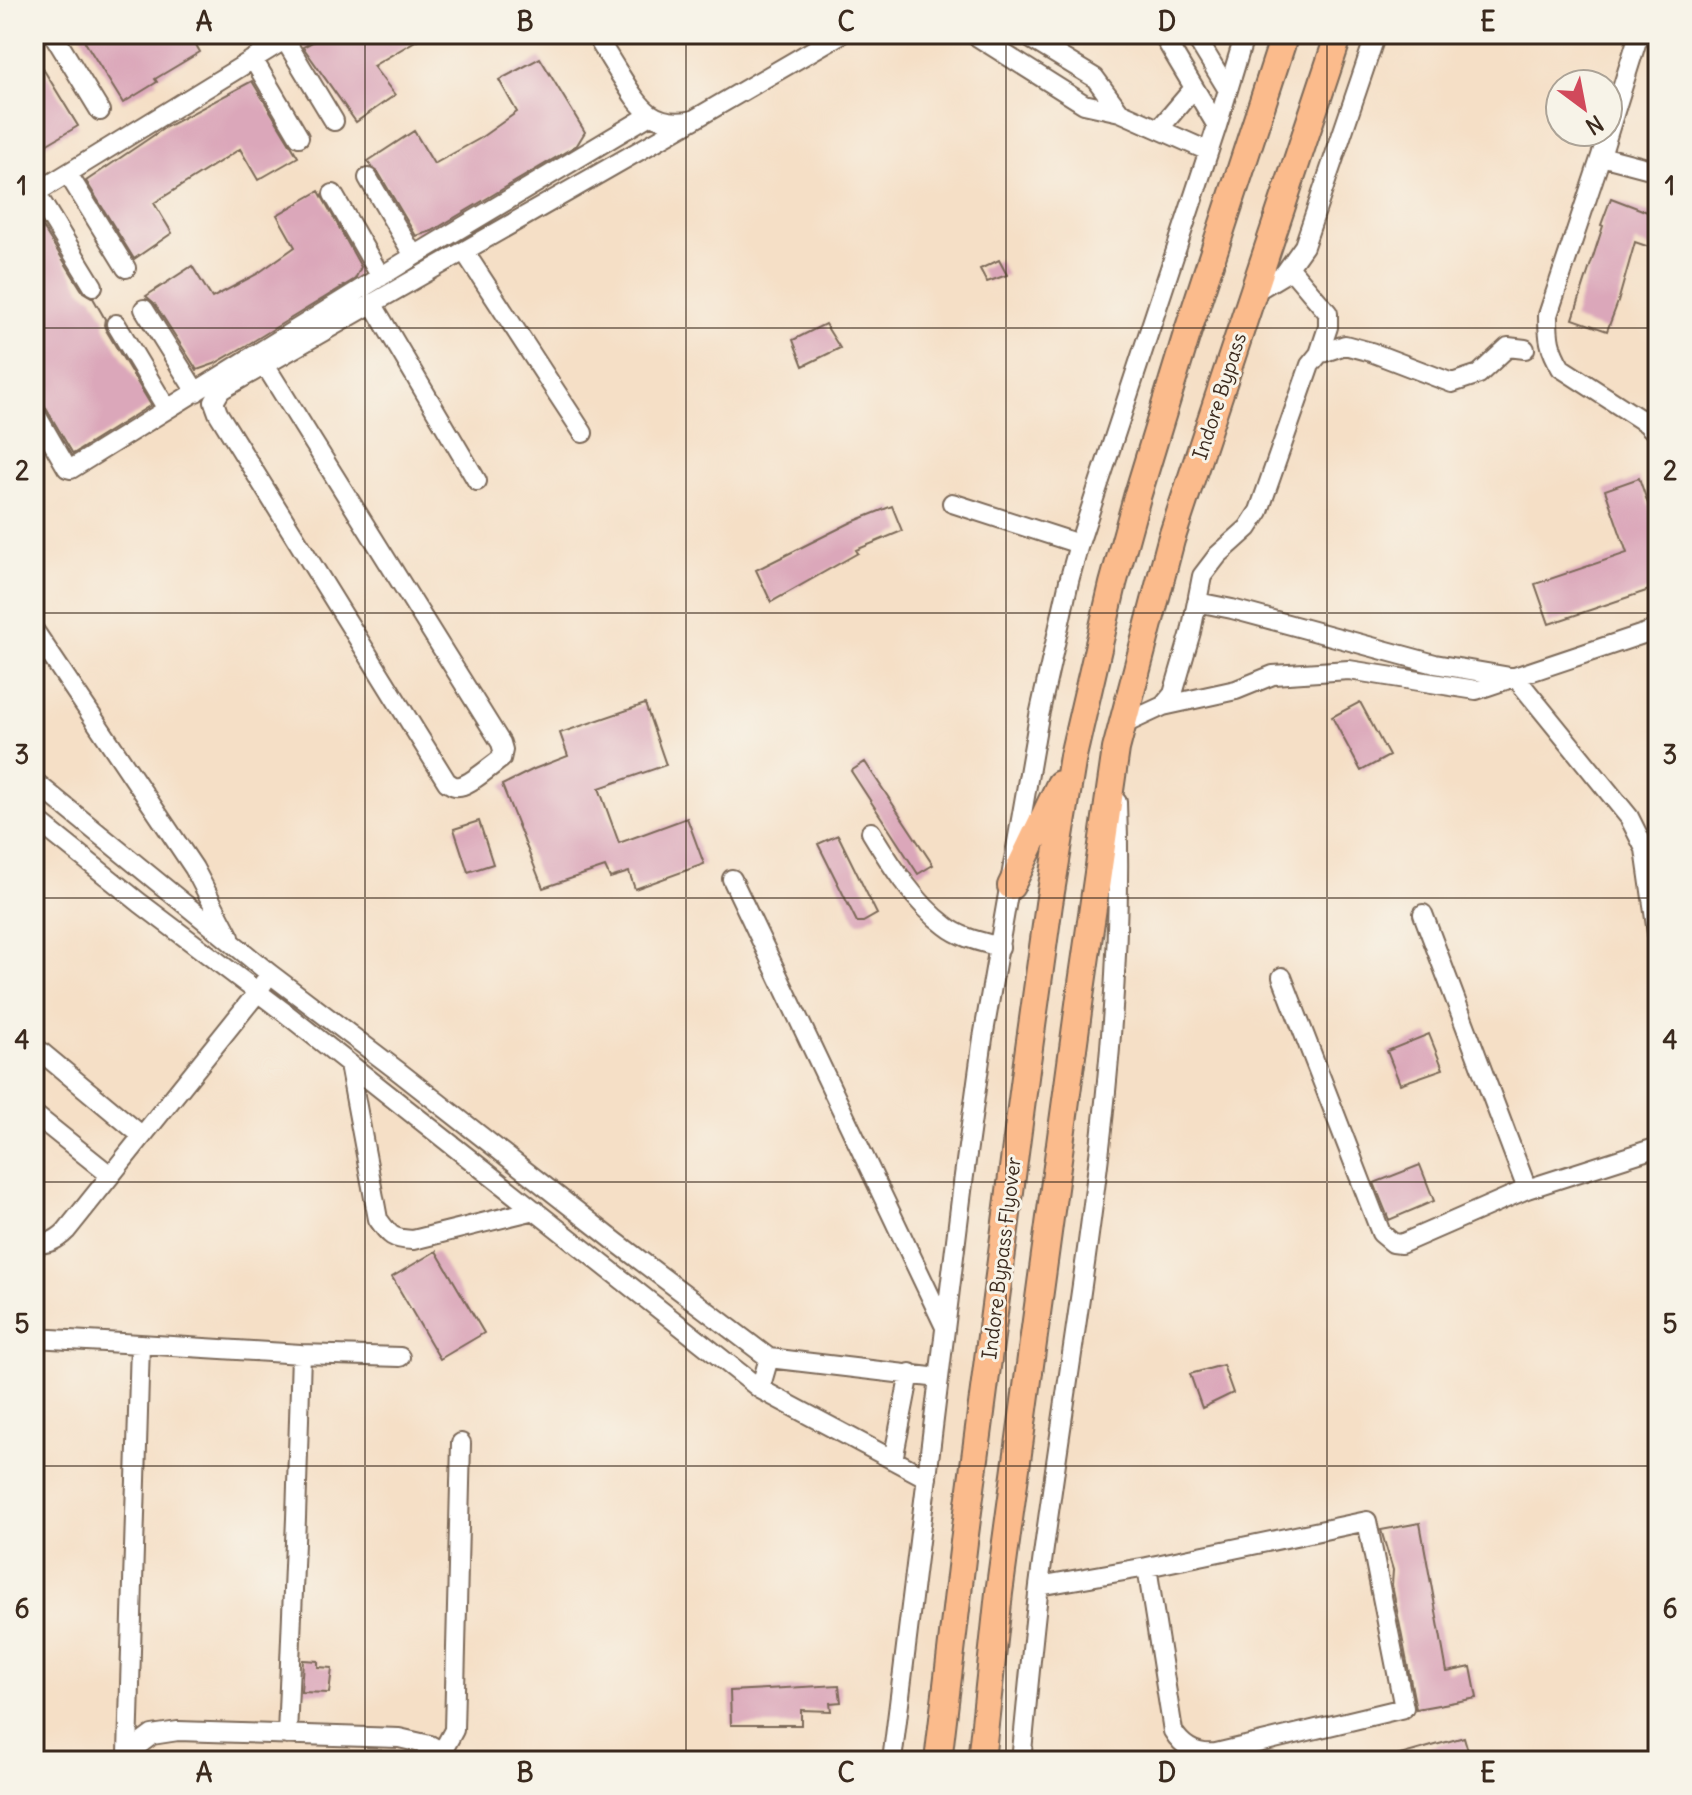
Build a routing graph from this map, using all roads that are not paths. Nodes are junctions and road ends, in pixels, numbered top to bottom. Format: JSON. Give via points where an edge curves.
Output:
{"nodes":[{"id":1,"x":53,"y":34,"type":"edge"},
{"id":2,"x":595,"y":34,"type":"edge"},
{"id":3,"x":841,"y":34,"type":"edge"},
{"id":4,"x":973,"y":34,"type":"edge"},
{"id":5,"x":1023,"y":34,"type":"edge"},
{"id":6,"x":1162,"y":34,"type":"edge"},
{"id":7,"x":1194,"y":34,"type":"edge"},
{"id":8,"x":1245,"y":34,"type":"edge"},
{"id":9,"x":1285,"y":34,"type":"edge"},
{"id":10,"x":1339,"y":34,"type":"edge"},
{"id":11,"x":1376,"y":34,"type":"edge"},
{"id":12,"x":1639,"y":34,"type":"edge"},
{"id":13,"x":290,"y":37,"type":"edge"},
{"id":14,"x":253,"y":59,"type":"junction"},
{"id":15,"x":1194,"y":88,"type":"junction"},
{"id":16,"x":1228,"y":90,"type":"junction"},
{"id":17,"x":100,"y":111,"type":"dead end"},
{"id":18,"x":1120,"y":112,"type":"junction"},
{"id":19,"x":650,"y":115,"type":"junction"},
{"id":20,"x":693,"y":120,"type":"junction"},
{"id":21,"x":334,"y":121,"type":"dead end"},
{"id":22,"x":1217,"y":126,"type":"junction"},
{"id":23,"x":1159,"y":129,"type":"junction"},
{"id":24,"x":299,"y":137,"type":"dead end"},
{"id":25,"x":1208,"y":151,"type":"junction"},
{"id":26,"x":1601,"y":156,"type":"junction"},
{"id":27,"x":1658,"y":171,"type":"edge"},
{"id":28,"x":68,"y":174,"type":"junction"},
{"id":29,"x":368,"y":178,"type":"dead end"},
{"id":30,"x":35,"y":194,"type":"edge"},
{"id":31,"x":333,"y":194,"type":"dead end"},
{"id":32,"x":464,"y":251,"type":"junction"},
{"id":33,"x":414,"y":256,"type":"junction"},
{"id":34,"x":1289,"y":267,"type":"junction"},
{"id":35,"x":126,"y":268,"type":"dead end"},
{"id":36,"x":381,"y":277,"type":"junction"},
{"id":37,"x":93,"y":286,"type":"dead end"},
{"id":38,"x":1254,"y":292,"type":"junction"},
{"id":39,"x":372,"y":303,"type":"junction"},
{"id":40,"x":144,"y":309,"type":"dead end"},
{"id":41,"x":116,"y":324,"type":"dead end"},
{"id":42,"x":1525,"y":349,"type":"dead end"},
{"id":43,"x":1314,"y":359,"type":"junction"},
{"id":44,"x":265,"y":365,"type":"junction"},
{"id":45,"x":196,"y":392,"type":"junction"},
{"id":46,"x":1658,"y":405,"type":"edge"},
{"id":47,"x":167,"y":409,"type":"junction"},
{"id":48,"x":34,"y":411,"type":"edge"},
{"id":49,"x":1652,"y":429,"type":"edge"},
{"id":50,"x":583,"y":433,"type":"dead end"},
{"id":51,"x":477,"y":481,"type":"dead end"},
{"id":52,"x":952,"y":503,"type":"dead end"},
{"id":53,"x":1079,"y":544,"type":"junction"},
{"id":54,"x":1197,"y":602,"type":"junction"},
{"id":55,"x":1658,"y":629,"type":"edge"},
{"id":56,"x":34,"y":630,"type":"edge"},
{"id":57,"x":1516,"y":678,"type":"junction"},
{"id":58,"x":1163,"y":706,"type":"junction"},
{"id":59,"x":1122,"y":725,"type":"junction"},
{"id":60,"x":1073,"y":756,"type":"junction"},
{"id":61,"x":1114,"y":761,"type":"junction"},
{"id":62,"x":34,"y":781,"type":"edge"},
{"id":63,"x":34,"y":818,"type":"edge"},
{"id":64,"x":871,"y":832,"type":"dead end"},
{"id":65,"x":1651,"y":847,"type":"edge"},
{"id":66,"x":732,"y":879,"type":"dead end"},
{"id":67,"x":1011,"y":886,"type":"junction"},
{"id":68,"x":1423,"y":914,"type":"dead end"},
{"id":69,"x":212,"y":916,"type":"junction"},
{"id":70,"x":1658,"y":940,"type":"edge"},
{"id":71,"x":192,"y":942,"type":"junction"},
{"id":72,"x":1000,"y":947,"type":"junction"},
{"id":73,"x":269,"y":973,"type":"junction"},
{"id":74,"x":1282,"y":977,"type":"dead end"},
{"id":75,"x":257,"y":993,"type":"junction"},
{"id":76,"x":34,"y":1046,"type":"edge"},
{"id":77,"x":349,"y":1064,"type":"junction"},
{"id":78,"x":34,"y":1114,"type":"edge"},
{"id":79,"x":141,"y":1135,"type":"junction"},
{"id":80,"x":1658,"y":1147,"type":"edge"},
{"id":81,"x":110,"y":1175,"type":"junction"},
{"id":82,"x":1527,"y":1189,"type":"junction"},
{"id":83,"x":535,"y":1210,"type":"junction"},
{"id":84,"x":34,"y":1244,"type":"edge"},
{"id":85,"x":945,"y":1327,"type":"junction"},
{"id":86,"x":34,"y":1338,"type":"edge"},
{"id":87,"x":140,"y":1344,"type":"junction"},
{"id":88,"x":301,"y":1354,"type":"junction"},
{"id":89,"x":400,"y":1357,"type":"dead end"},
{"id":90,"x":769,"y":1358,"type":"junction"},
{"id":91,"x":910,"y":1373,"type":"junction"},
{"id":92,"x":939,"y":1378,"type":"junction"},
{"id":93,"x":760,"y":1389,"type":"junction"},
{"id":94,"x":461,"y":1443,"type":"dead end"},
{"id":95,"x":893,"y":1460,"type":"junction"},
{"id":96,"x":927,"y":1478,"type":"junction"},
{"id":97,"x":1147,"y":1567,"type":"junction"},
{"id":98,"x":1039,"y":1586,"type":"junction"},
{"id":99,"x":287,"y":1735,"type":"junction"},
{"id":100,"x":128,"y":1757,"type":"edge"},
{"id":101,"x":444,"y":1757,"type":"edge"},
{"id":102,"x":892,"y":1761,"type":"edge"},
{"id":103,"x":938,"y":1761,"type":"edge"},
{"id":104,"x":981,"y":1761,"type":"edge"},
{"id":105,"x":1021,"y":1761,"type":"edge"}],
"edges":[{"from":1,"to":17,"type":"street"},
{"from":2,"to":19,"type":"street"},
{"from":3,"to":20,"type":"street"},
{"from":4,"to":18,"type":"street","via":[[1084,104]]},
{"from":5,"to":18,"type":"street","via":[[1095,78]]},
{"from":6,"to":15,"type":"street"},
{"from":7,"to":16,"type":"street"},
{"from":8,"to":16,"type":"street"},
{"from":9,"to":60,"type":"highway","via":[[1137,497]]},
{"from":10,"to":38,"type":"highway","name":"Indore Bypass"},
{"from":11,"to":34,"type":"street","via":[[1304,246]]},
{"from":12,"to":26,"type":"street"},
{"from":13,"to":14,"type":"street"},
{"from":13,"to":21,"type":"street"},
{"from":14,"to":24,"type":"street"},
{"from":14,"to":28,"type":"street"},
{"from":15,"to":22,"type":"street"},
{"from":15,"to":23,"type":"street"},
{"from":16,"to":22,"type":"street"},
{"from":18,"to":23,"type":"street"},
{"from":19,"to":20,"type":"street","via":[[677,123]]},
{"from":19,"to":33,"type":"street"},
{"from":20,"to":32,"type":"street"},
{"from":22,"to":25,"type":"street"},
{"from":23,"to":25,"type":"street"},
{"from":25,"to":53,"type":"street"},
{"from":26,"to":27,"type":"street"},
{"from":26,"to":49,"type":"street","via":[[1548,315],[1548,341],[1561,368]]},
{"from":28,"to":30,"type":"street"},
{"from":28,"to":35,"type":"street"},
{"from":29,"to":33,"type":"street"},
{"from":30,"to":37,"type":"street"},
{"from":31,"to":36,"type":"street"},
{"from":32,"to":39,"type":"street"},
{"from":32,"to":50,"type":"street"},
{"from":33,"to":36,"type":"street"},
{"from":34,"to":38,"type":"street"},
{"from":34,"to":43,"type":"street","via":[[1328,313],[1328,327]]},
{"from":36,"to":45,"type":"street"},
{"from":38,"to":59,"type":"highway","name":"Indore Bypass","via":[[1171,540]]},
{"from":39,"to":44,"type":"street"},
{"from":39,"to":51,"type":"street"},
{"from":40,"to":45,"type":"street"},
{"from":41,"to":47,"type":"street"},
{"from":42,"to":43,"type":"street","via":[[1508,347],[1479,374],[1452,383],[1345,345]]},
{"from":43,"to":54,"type":"street","via":[[1259,511],[1202,576]]},
{"from":44,"to":44,"type":"street","via":[[501,743],[501,759],[466,783],[447,782],[218,413],[214,402],[221,390]]},
{"from":45,"to":47,"type":"street"},
{"from":46,"to":49,"type":"street"},
{"from":47,"to":48,"type":"street","via":[[69,470]]},
{"from":52,"to":53,"type":"street"},
{"from":53,"to":67,"type":"street","via":[[1039,716]]},
{"from":54,"to":57,"type":"street","via":[[1435,664]]},
{"from":54,"to":58,"type":"street","via":[[1180,674]]},
{"from":55,"to":57,"type":"street"},
{"from":56,"to":69,"type":"street","via":[[194,868]]},
{"from":57,"to":58,"type":"street","via":[[1476,690],[1349,670],[1273,675],[1236,690]]},
{"from":57,"to":65,"type":"street"},
{"from":58,"to":59,"type":"street"},
{"from":59,"to":61,"type":"highway","name":"Indore Bypass"},
{"from":60,"to":67,"type":"highway"},
{"from":60,"to":103,"type":"highway","name":"Indore Bypass Flyover","via":[[1049,904]]},
{"from":61,"to":98,"type":"street","via":[[1120,872],[1105,1096]]},
{"from":61,"to":104,"type":"highway"},
{"from":62,"to":69,"type":"street"},
{"from":63,"to":71,"type":"street"},
{"from":64,"to":72,"type":"street","via":[[894,870],[947,927]]},
{"from":65,"to":70,"type":"street"},
{"from":66,"to":85,"type":"street"},
{"from":67,"to":72,"type":"street"},
{"from":68,"to":82,"type":"street"},
{"from":69,"to":71,"type":"street"},
{"from":69,"to":73,"type":"street","via":[[233,943]]},
{"from":71,"to":75,"type":"street"},
{"from":72,"to":85,"type":"street"},
{"from":73,"to":75,"type":"street"},
{"from":73,"to":90,"type":"street"},
{"from":74,"to":82,"type":"street","via":[[1387,1239],[1401,1244]]},
{"from":75,"to":77,"type":"street"},
{"from":75,"to":79,"type":"street"},
{"from":76,"to":79,"type":"street"},
{"from":77,"to":83,"type":"street"},
{"from":77,"to":83,"type":"street","via":[[378,1219],[388,1234],[413,1240]]},
{"from":78,"to":81,"type":"street"},
{"from":79,"to":81,"type":"street"},
{"from":80,"to":82,"type":"street"},
{"from":81,"to":84,"type":"street","via":[[57,1239]]},
{"from":83,"to":93,"type":"street"},
{"from":85,"to":92,"type":"street"},
{"from":86,"to":87,"type":"street"},
{"from":87,"to":88,"type":"street"},
{"from":87,"to":100,"type":"street"},
{"from":88,"to":89,"type":"street"},
{"from":88,"to":99,"type":"street"},
{"from":90,"to":91,"type":"street"},
{"from":90,"to":93,"type":"street"},
{"from":91,"to":92,"type":"street"},
{"from":91,"to":95,"type":"street"},
{"from":92,"to":96,"type":"street"},
{"from":93,"to":95,"type":"street"},
{"from":94,"to":101,"type":"street","via":[[454,1730]]},
{"from":95,"to":96,"type":"street"},
{"from":96,"to":102,"type":"street"},
{"from":97,"to":97,"type":"street","via":[[1173,1731],[1188,1748],[1216,1753],[1404,1708],[1367,1521]]},
{"from":97,"to":98,"type":"street"},
{"from":98,"to":105,"type":"street"},
{"from":99,"to":100,"type":"street","via":[[178,1731],[152,1735]]},
{"from":99,"to":101,"type":"street","via":[[399,1738],[430,1745]]}]}
